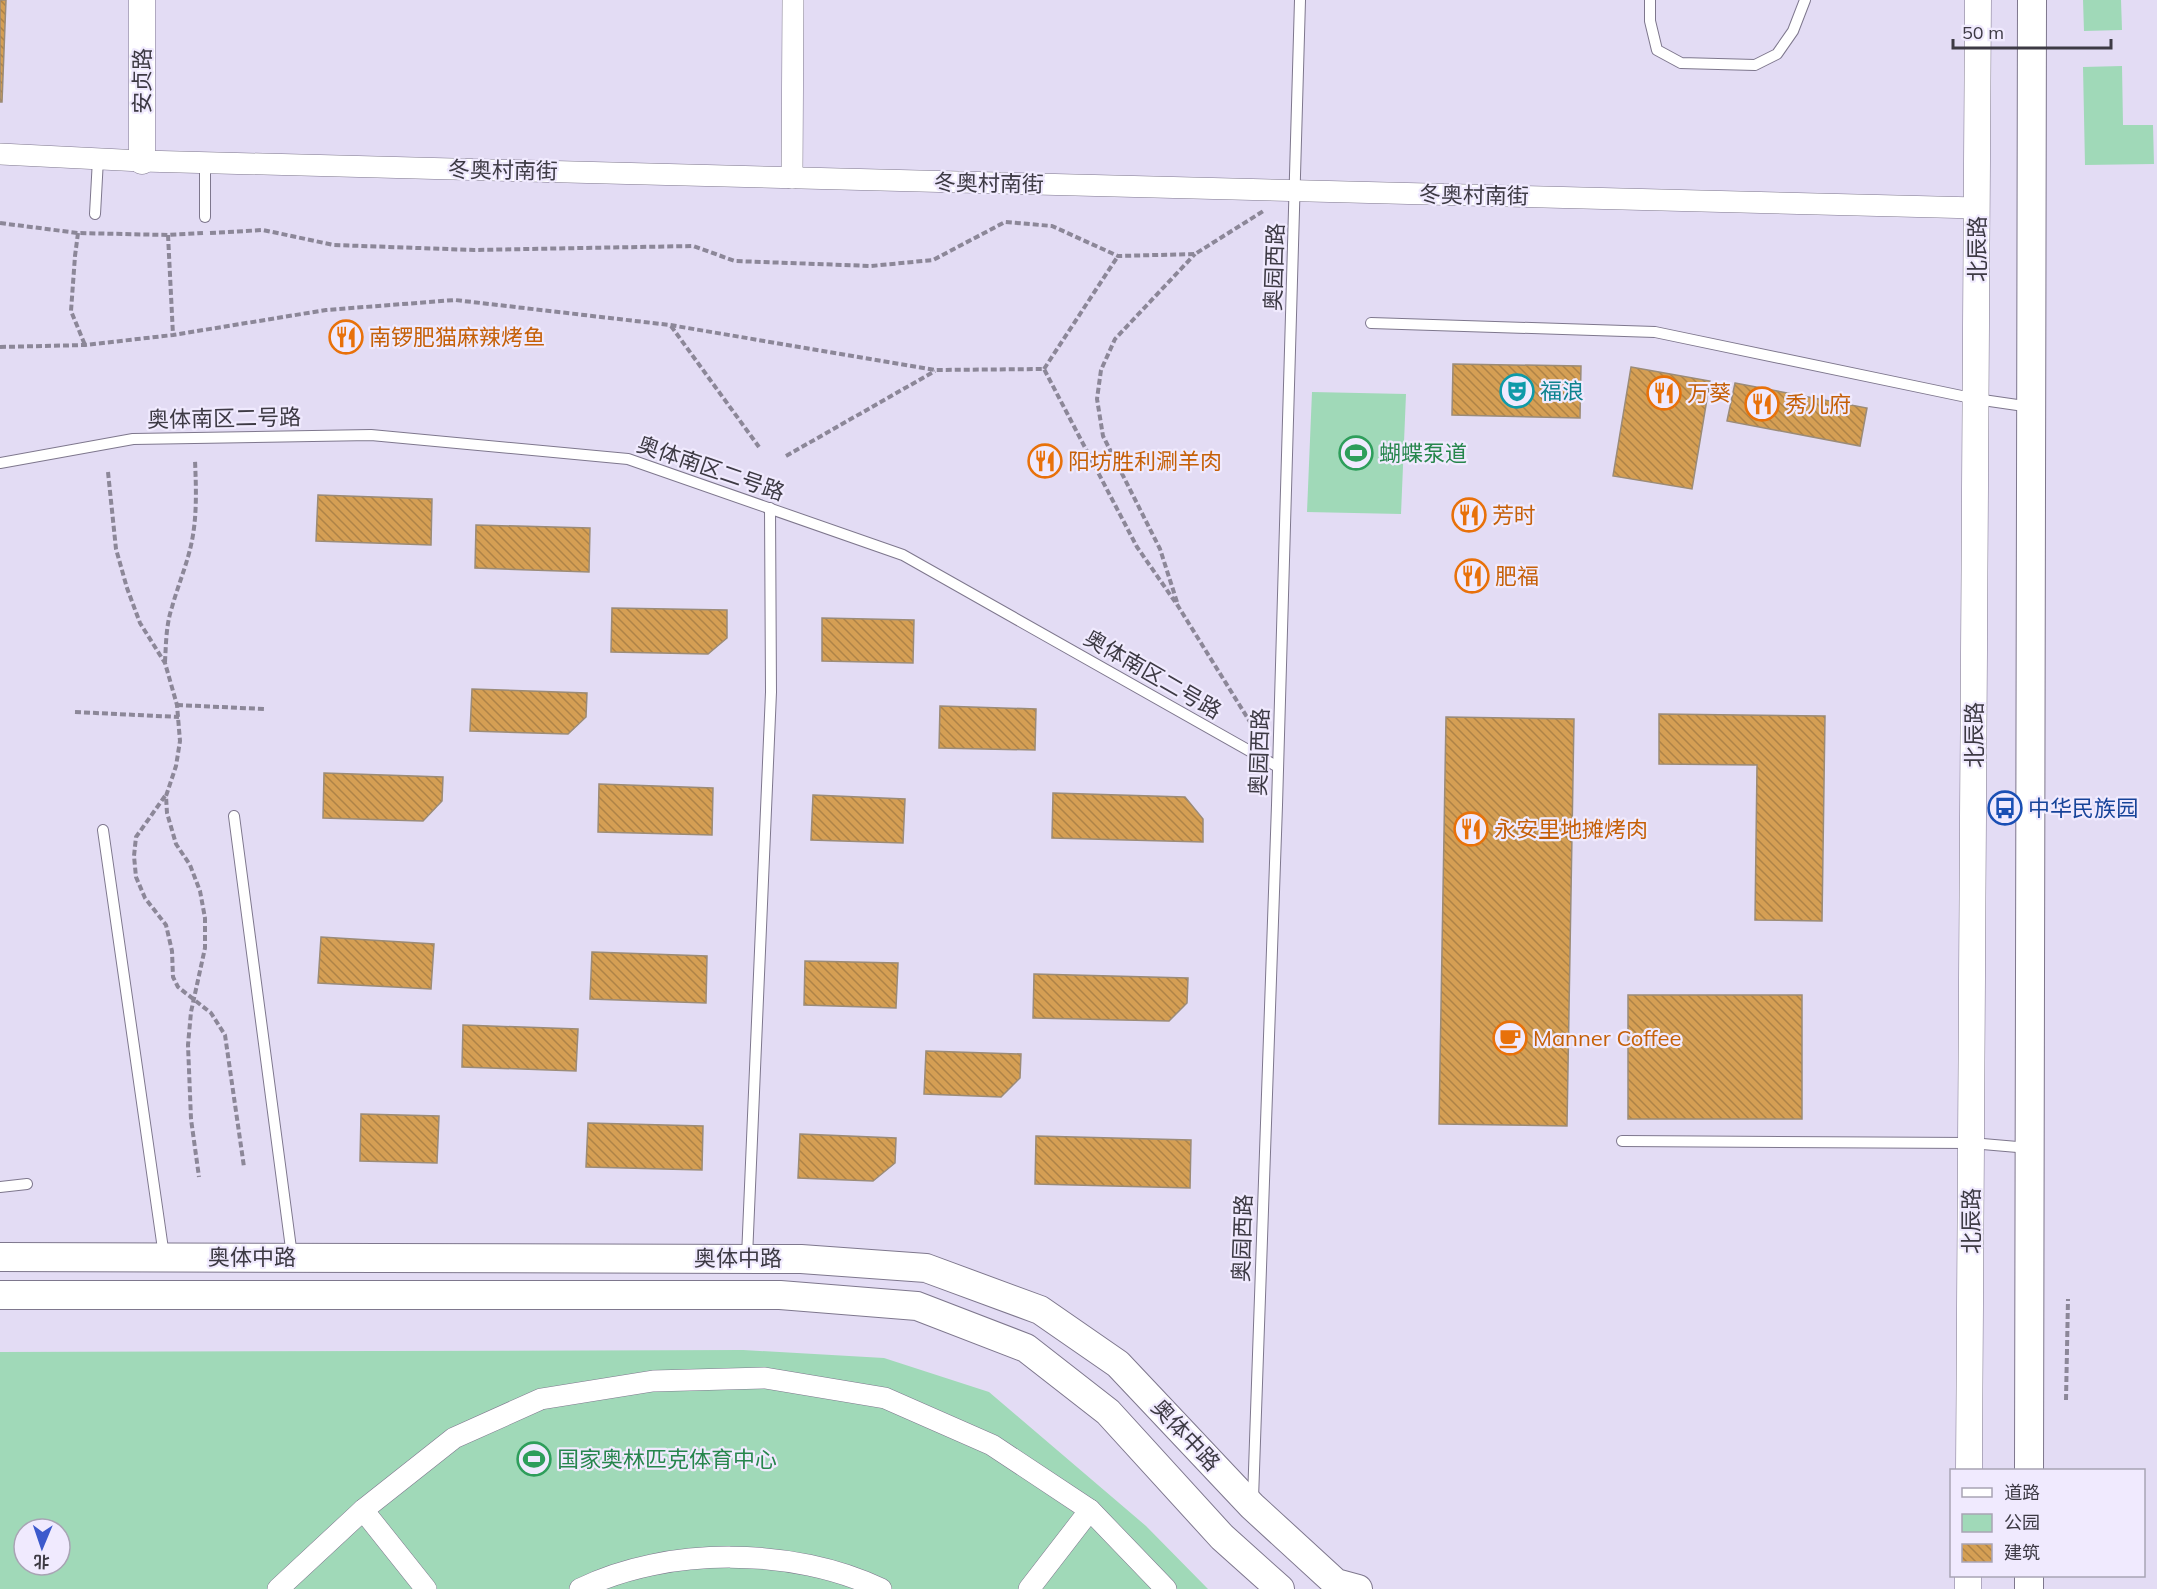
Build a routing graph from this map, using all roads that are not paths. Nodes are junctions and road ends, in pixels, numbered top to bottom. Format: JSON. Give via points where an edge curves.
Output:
{"nodes":[{"id":1,"x":142,"y":0,"type":"edge"},
{"id":2,"x":793,"y":0,"type":"edge"},
{"id":3,"x":1300,"y":0,"type":"edge"},
{"id":4,"x":1650,"y":0,"type":"edge"},
{"id":5,"x":1805,"y":0,"type":"edge"},
{"id":6,"x":1978,"y":0,"type":"edge"},
{"id":7,"x":2032,"y":0,"type":"edge"},
{"id":8,"x":0,"y":154,"type":"edge"},
{"id":9,"x":98,"y":159,"type":"junction"},
{"id":10,"x":142,"y":161,"type":"junction"},
{"id":11,"x":205,"y":163,"type":"junction"},
{"id":12,"x":792,"y":178,"type":"junction"},
{"id":13,"x":1296,"y":191,"type":"junction"},
{"id":14,"x":1977,"y":208,"type":"junction"},
{"id":15,"x":95,"y":214,"type":"dead end"},
{"id":16,"x":205,"y":217,"type":"dead end"},
{"id":17,"x":1371,"y":323,"type":"dead end"},
{"id":18,"x":1976,"y":399,"type":"junction"},
{"id":19,"x":2032,"y":407,"type":"junction"},
{"id":20,"x":0,"y":463,"type":"edge"},
{"id":21,"x":770,"y":508,"type":"junction"},
{"id":22,"x":1278,"y":767,"type":"junction"},
{"id":23,"x":234,"y":816,"type":"dead end"},
{"id":24,"x":103,"y":830,"type":"dead end"},
{"id":25,"x":1622,"y":1141,"type":"dead end"},
{"id":26,"x":1971,"y":1143,"type":"junction"},
{"id":27,"x":2030,"y":1148,"type":"junction"},
{"id":28,"x":27,"y":1184,"type":"dead end"},
{"id":29,"x":0,"y":1186,"type":"edge"},
{"id":30,"x":164,"y":1256,"type":"junction"},
{"id":31,"x":0,"y":1257,"type":"edge"},
{"id":32,"x":292,"y":1257,"type":"junction"},
{"id":33,"x":747,"y":1258,"type":"junction"},
{"id":34,"x":0,"y":1295,"type":"edge"},
{"id":35,"x":1969,"y":1469,"type":"edge"},
{"id":36,"x":2029,"y":1469,"type":"edge"},
{"id":37,"x":1252,"y":1506,"type":"junction"},
{"id":38,"x":363,"y":1510,"type":"junction"},
{"id":39,"x":1090,"y":1510,"type":"junction"},
{"id":40,"x":278,"y":1589,"type":"edge"},
{"id":41,"x":426,"y":1589,"type":"edge"},
{"id":42,"x":580,"y":1589,"type":"edge"},
{"id":43,"x":881,"y":1589,"type":"edge"},
{"id":44,"x":1029,"y":1589,"type":"edge"},
{"id":45,"x":1166,"y":1589,"type":"edge"},
{"id":46,"x":1280,"y":1589,"type":"edge"},
{"id":47,"x":1358,"y":1589,"type":"edge"}],
"edges":[{"from":1,"to":10,"type":"street","name":"安贞路"},
{"from":2,"to":12,"type":"street"},
{"from":3,"to":13,"type":"lane","name":"奥园西路"},
{"from":4,"to":5,"type":"lane","via":[[1657,50],[1681,63],[1755,65],[1777,54],[1793,31]]},
{"from":6,"to":14,"type":"street","name":"北辰路"},
{"from":7,"to":19,"type":"main road"},
{"from":8,"to":9,"type":"street","name":"冬奥村南街"},
{"from":9,"to":10,"type":"street","name":"冬奥村南街"},
{"from":9,"to":15,"type":"lane"},
{"from":10,"to":11,"type":"street","name":"冬奥村南街"},
{"from":11,"to":12,"type":"street","name":"冬奥村南街"},
{"from":11,"to":16,"type":"lane"},
{"from":12,"to":13,"type":"street","name":"冬奥村南街"},
{"from":13,"to":14,"type":"street","name":"冬奥村南街"},
{"from":13,"to":22,"type":"lane","name":"奥园西路"},
{"from":14,"to":18,"type":"street","name":"北辰路"},
{"from":17,"to":18,"type":"lane","via":[[1655,332]]},
{"from":18,"to":19,"type":"lane"},
{"from":18,"to":26,"type":"street","name":"北辰路"},
{"from":19,"to":27,"type":"main road"},
{"from":20,"to":21,"type":"lane","name":"奥体南区二号路","via":[[133,439],[371,435],[628,459]]},
{"from":21,"to":22,"type":"lane","name":"奥体南区二号路","via":[[903,555]]},
{"from":21,"to":33,"type":"lane","via":[[771,692]]},
{"from":22,"to":37,"type":"lane","name":"奥园西路"},
{"from":23,"to":32,"type":"lane"},
{"from":24,"to":30,"type":"lane"},
{"from":25,"to":26,"type":"lane"},
{"from":26,"to":27,"type":"lane"},
{"from":26,"to":35,"type":"street","name":"北辰路"},
{"from":27,"to":36,"type":"main road"},
{"from":28,"to":29,"type":"lane"},
{"from":30,"to":31,"type":"main road","name":"奥体中路"},
{"from":30,"to":32,"type":"main road","name":"奥体中路"},
{"from":32,"to":33,"type":"main road","name":"奥体中路"},
{"from":33,"to":37,"type":"main road","name":"奥体中路","via":[[927,1268],[1040,1310],[1118,1364]]},
{"from":34,"to":46,"type":"main road","name":"奥体中路","via":[[780,1295],[917,1306],[1026,1348],[1108,1412],[1222,1537]]},
{"from":37,"to":47,"type":"main road","name":"奥体中路","via":[[1336,1583]]},
{"from":38,"to":39,"type":"street","via":[[454,1438],[541,1399],[653,1381],[765,1378],[885,1398],[992,1445]]},
{"from":38,"to":40,"type":"street"},
{"from":38,"to":41,"type":"street"},
{"from":39,"to":44,"type":"street"},
{"from":39,"to":45,"type":"street"},
{"from":42,"to":43,"type":"street","via":[[666,1563],[750,1558],[833,1571]]}]}
